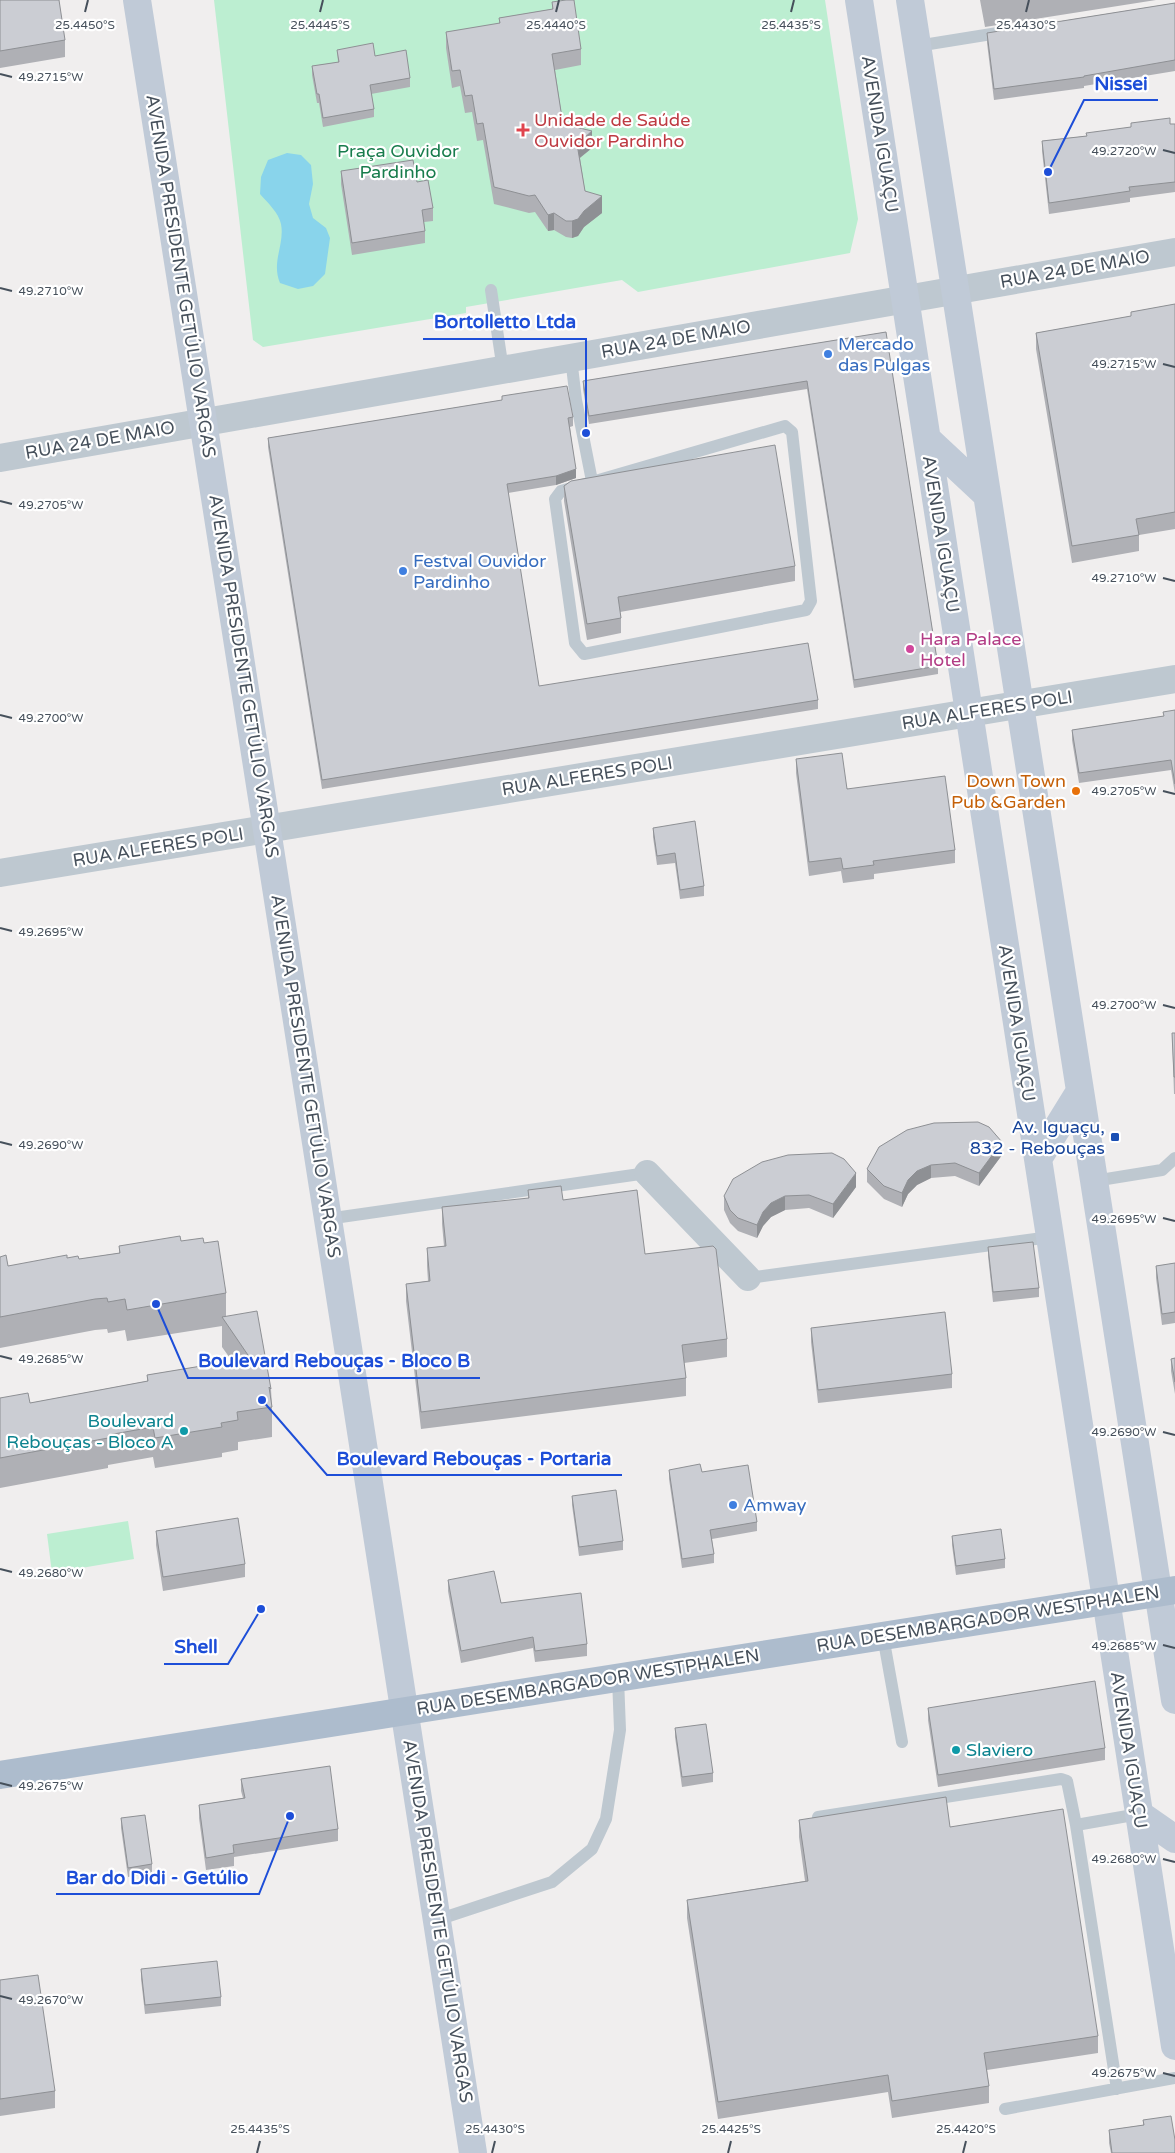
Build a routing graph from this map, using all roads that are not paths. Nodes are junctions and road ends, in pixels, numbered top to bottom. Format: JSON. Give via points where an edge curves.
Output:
{"nodes":[{"id":1,"x":137,"y":0,"type":"edge"},
{"id":2,"x":859,"y":0,"type":"edge"},
{"id":3,"x":910,"y":0,"type":"edge"},
{"id":4,"x":1020,"y":29,"type":"edge"},
{"id":5,"x":917,"y":46,"type":"junction"},
{"id":6,"x":1175,"y":252,"type":"edge"},
{"id":7,"x":491,"y":290,"type":"dead end"},
{"id":8,"x":955,"y":290,"type":"junction"},
{"id":9,"x":905,"y":299,"type":"junction"},
{"id":10,"x":571,"y":358,"type":"junction"},
{"id":11,"x":503,"y":370,"type":"junction"},
{"id":12,"x":204,"y":422,"type":"junction"},
{"id":13,"x":927,"y":439,"type":"junction"},
{"id":14,"x":0,"y":458,"type":"edge"},
{"id":15,"x":592,"y":481,"type":"junction"},
{"id":16,"x":987,"y":495,"type":"junction"},
{"id":17,"x":1175,"y":679,"type":"edge"},
{"id":18,"x":1020,"y":705,"type":"junction"},
{"id":19,"x":969,"y":713,"type":"junction"},
{"id":20,"x":268,"y":829,"type":"junction"},
{"id":21,"x":0,"y":873,"type":"edge"},
{"id":22,"x":1080,"y":1091,"type":"junction"},
{"id":23,"x":1175,"y":1158,"type":"edge"},
{"id":24,"x":1038,"y":1159,"type":"junction"},
{"id":25,"x":647,"y":1172,"type":"joint"},
{"id":26,"x":1094,"y":1181,"type":"junction"},
{"id":27,"x":327,"y":1219,"type":"junction"},
{"id":28,"x":1050,"y":1237,"type":"junction"},
{"id":29,"x":748,"y":1278,"type":"joint"},
{"id":30,"x":1167,"y":1591,"type":"edge"},
{"id":31,"x":1106,"y":1601,"type":"junction"},
{"id":32,"x":883,"y":1636,"type":"junction"},
{"id":33,"x":618,"y":1678,"type":"junction"},
{"id":34,"x":1175,"y":1700,"type":"edge"},
{"id":35,"x":405,"y":1711,"type":"junction"},
{"id":36,"x":902,"y":1742,"type":"dead end"},
{"id":37,"x":0,"y":1775,"type":"edge"},
{"id":38,"x":1139,"y":1814,"type":"junction"},
{"id":39,"x":818,"y":1816,"type":"edge"},
{"id":40,"x":1076,"y":1826,"type":"junction"},
{"id":41,"x":1175,"y":1839,"type":"edge"},
{"id":42,"x":437,"y":1920,"type":"junction"},
{"id":43,"x":1175,"y":2046,"type":"edge"},
{"id":44,"x":1175,"y":2078,"type":"edge"},
{"id":45,"x":1117,"y":2089,"type":"junction"},
{"id":46,"x":1006,"y":2109,"type":"dead end"},
{"id":47,"x":473,"y":2153,"type":"edge"}],
"edges":[{"from":1,"to":12,"type":"main road","name":"AVENIDA PRESIDENTE GETÚLIO VARGAS"},
{"from":2,"to":9,"type":"main road","name":"AVENIDA IGUAÇU"},
{"from":3,"to":5,"type":"main road"},
{"from":4,"to":5,"type":"lane"},
{"from":5,"to":8,"type":"main road"},
{"from":6,"to":8,"type":"street","name":"RUA 24 DE MAIO"},
{"from":7,"to":11,"type":"lane"},
{"from":8,"to":9,"type":"street","name":"RUA 24 DE MAIO"},
{"from":8,"to":16,"type":"main road"},
{"from":9,"to":10,"type":"street","name":"RUA 24 DE MAIO"},
{"from":9,"to":13,"type":"main road","name":"AVENIDA IGUAÇU"},
{"from":10,"to":11,"type":"street","name":"RUA 24 DE MAIO"},
{"from":10,"to":15,"type":"lane"},
{"from":11,"to":12,"type":"street","name":"RUA 24 DE MAIO"},
{"from":12,"to":14,"type":"street","name":"RUA 24 DE MAIO"},
{"from":12,"to":20,"type":"main road","name":"AVENIDA PRESIDENTE GETÚLIO VARGAS"},
{"from":13,"to":16,"type":"main road"},
{"from":13,"to":19,"type":"main road","name":"AVENIDA IGUAÇU"},
{"from":15,"to":15,"type":"lane","via":[[561,491],[555,500],[575,643],[584,654],[806,610],[812,601],[792,432],[785,426]]},
{"from":16,"to":18,"type":"main road"},
{"from":17,"to":18,"type":"street","name":"RUA ALFERES POLI"},
{"from":18,"to":19,"type":"street","name":"RUA ALFERES POLI"},
{"from":18,"to":22,"type":"main road"},
{"from":19,"to":20,"type":"street","name":"RUA ALFERES POLI"},
{"from":19,"to":24,"type":"main road","name":"AVENIDA IGUAÇU"},
{"from":20,"to":21,"type":"street","name":"RUA ALFERES POLI"},
{"from":20,"to":27,"type":"main road","name":"AVENIDA PRESIDENTE GETÚLIO VARGAS"},
{"from":22,"to":24,"type":"main road"},
{"from":22,"to":26,"type":"main road"},
{"from":23,"to":26,"type":"lane","via":[[1162,1170]]},
{"from":24,"to":28,"type":"main road","name":"AVENIDA IGUAÇU"},
{"from":25,"to":27,"type":"lane"},
{"from":25,"to":29,"type":"street"},
{"from":26,"to":30,"type":"main road"},
{"from":27,"to":35,"type":"main road","name":"AVENIDA PRESIDENTE GETÚLIO VARGAS"},
{"from":28,"to":29,"type":"lane"},
{"from":28,"to":31,"type":"main road","name":"AVENIDA IGUAÇU"},
{"from":30,"to":31,"type":"main road","name":"RUA DESEMBARGADOR WESTPHALEN"},
{"from":30,"to":34,"type":"main road"},
{"from":31,"to":32,"type":"main road","name":"RUA DESEMBARGADOR WESTPHALEN"},
{"from":31,"to":38,"type":"main road","name":"AVENIDA IGUAÇU"},
{"from":32,"to":33,"type":"main road","name":"RUA DESEMBARGADOR WESTPHALEN"},
{"from":32,"to":36,"type":"lane"},
{"from":33,"to":35,"type":"main road","name":"RUA DESEMBARGADOR WESTPHALEN"},
{"from":33,"to":42,"type":"lane","via":[[620,1730],[606,1819],[592,1849],[552,1882]]},
{"from":35,"to":37,"type":"main road","name":"RUA DESEMBARGADOR WESTPHALEN"},
{"from":35,"to":42,"type":"main road","name":"AVENIDA PRESIDENTE GETÚLIO VARGAS"},
{"from":38,"to":40,"type":"lane"},
{"from":38,"to":41,"type":"main road"},
{"from":38,"to":43,"type":"main road","name":"AVENIDA IGUAÇU"},
{"from":39,"to":40,"type":"lane","via":[[1061,1779],[1067,1781],[1070,1790]]},
{"from":40,"to":45,"type":"lane"},
{"from":42,"to":47,"type":"main road","name":"AVENIDA PRESIDENTE GETÚLIO VARGAS"},
{"from":44,"to":45,"type":"lane"},
{"from":45,"to":46,"type":"lane"}]}
